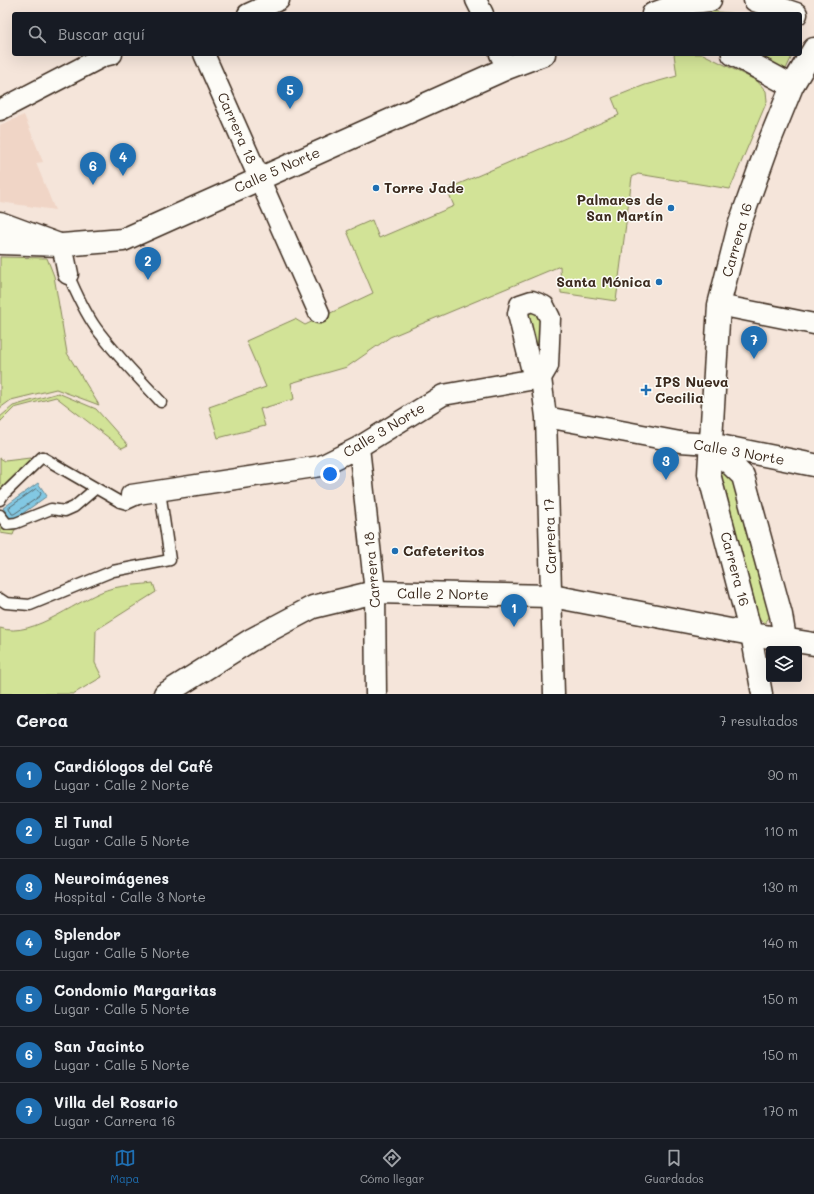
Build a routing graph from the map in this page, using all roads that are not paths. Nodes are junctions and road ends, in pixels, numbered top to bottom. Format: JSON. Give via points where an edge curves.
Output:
{"nodes":[{"id":1,"x":279,"y":0,"type":"edge"},
{"id":2,"x":476,"y":0,"type":"edge"},
{"id":3,"x":710,"y":0,"type":"edge"},
{"id":4,"x":755,"y":0,"type":"edge"},
{"id":5,"x":252,"y":12,"type":"edge"},
{"id":6,"x":482,"y":12,"type":"edge"},
{"id":7,"x":658,"y":12,"type":"edge"},
{"id":8,"x":790,"y":12,"type":"edge"},
{"id":9,"x":802,"y":16,"type":"edge"},
{"id":10,"x":814,"y":20,"type":"edge"},
{"id":11,"x":814,"y":49,"type":"edge"},
{"id":12,"x":104,"y":56,"type":"edge"},
{"id":13,"x":205,"y":56,"type":"edge"},
{"id":14,"x":533,"y":56,"type":"edge"},
{"id":15,"x":737,"y":56,"type":"edge"},
{"id":16,"x":504,"y":61,"type":"edge"},
{"id":17,"x":792,"y":86,"type":"junction"},
{"id":18,"x":0,"y":110,"type":"edge"},
{"id":19,"x":260,"y":177,"type":"junction"},
{"id":20,"x":0,"y":222,"type":"edge"},
{"id":21,"x":0,"y":243,"type":"edge"},
{"id":22,"x":62,"y":246,"type":"junction"},
{"id":23,"x":68,"y":274,"type":"joint"},
{"id":24,"x":719,"y":305,"type":"junction"},
{"id":25,"x":319,"y":313,"type":"dead end"},
{"id":26,"x":814,"y":324,"type":"edge"},
{"id":27,"x":541,"y":378,"type":"joint"},
{"id":28,"x":161,"y":402,"type":"dead end"},
{"id":29,"x":546,"y":417,"type":"junction"},
{"id":30,"x":710,"y":444,"type":"junction"},
{"id":31,"x":360,"y":447,"type":"junction"},
{"id":32,"x":814,"y":465,"type":"edge"},
{"id":33,"x":95,"y":488,"type":"junction"},
{"id":34,"x":160,"y":491,"type":"junction"},
{"id":35,"x":131,"y":495,"type":"dead end"},
{"id":36,"x":0,"y":500,"type":"edge"},
{"id":37,"x":0,"y":515,"type":"edge"},
{"id":38,"x":375,"y":592,"type":"junction"},
{"id":39,"x":552,"y":596,"type":"junction"},
{"id":40,"x":0,"y":599,"type":"edge"},
{"id":41,"x":751,"y":634,"type":"junction"},
{"id":42,"x":785,"y":640,"type":"junction"},
{"id":43,"x":814,"y":644,"type":"edge"},
{"id":44,"x":165,"y":694,"type":"edge"},
{"id":45,"x":376,"y":694,"type":"edge"},
{"id":46,"x":554,"y":694,"type":"edge"},
{"id":47,"x":762,"y":694,"type":"edge"}],
"edges":[{"from":1,"to":5,"type":"street"},
{"from":2,"to":6,"type":"street"},
{"from":3,"to":7,"type":"street","via":[[683,3]]},
{"from":4,"to":8,"type":"street"},
{"from":9,"to":10,"type":"street"},
{"from":11,"to":17,"type":"street","name":"Carrera 16"},
{"from":12,"to":18,"type":"street"},
{"from":13,"to":19,"type":"street","name":"Carrera 18"},
{"from":14,"to":16,"type":"street","name":"Calle 5 Norte"},
{"from":15,"to":17,"type":"street"},
{"from":16,"to":19,"type":"street","name":"Calle 5 Norte"},
{"from":17,"to":24,"type":"street","name":"Carrera 16","via":[[739,226]]},
{"from":19,"to":22,"type":"street","name":"Calle 5 Norte","via":[[124,240]]},
{"from":19,"to":25,"type":"street","name":"Carrera 18"},
{"from":20,"to":22,"type":"street"},
{"from":21,"to":22,"type":"street","name":"Calle 5 Norte"},
{"from":22,"to":23,"type":"street"},
{"from":23,"to":28,"type":"lane","via":[[96,328]]},
{"from":24,"to":26,"type":"street"},
{"from":24,"to":30,"type":"street","name":"Carrera 16"},
{"from":27,"to":29,"type":"street","name":"Carrera 17"},
{"from":27,"to":31,"type":"street","name":"Calle 3 Norte","via":[[443,395]]},
{"from":29,"to":30,"type":"street","name":"Calle 3 Norte","via":[[680,442]]},
{"from":29,"to":39,"type":"street","name":"Carrera 17"},
{"from":30,"to":32,"type":"street","name":"Calle 3 Norte"},
{"from":30,"to":41,"type":"street","name":"Carrera 16","via":[[709,474]]},
{"from":30,"to":42,"type":"street","via":[[743,476],[781,614]]},
{"from":31,"to":34,"type":"street","name":"Calle 3 Norte","via":[[321,466]]},
{"from":31,"to":38,"type":"street","name":"Carrera 18"},
{"from":33,"to":34,"type":"lane","via":[[127,504]]},
{"from":33,"to":36,"type":"lane","via":[[42,457]]},
{"from":33,"to":37,"type":"lane","via":[[74,507],[65,511],[51,509],[7,524]]},
{"from":34,"to":35,"type":"street","name":"Calle 3 Norte"},
{"from":34,"to":40,"type":"lane","via":[[170,560],[113,571],[30,605],[6,603]]},
{"from":38,"to":39,"type":"street","name":"Calle 2 Norte"},
{"from":38,"to":44,"type":"street","name":"Calle 2 Norte","via":[[313,607],[251,640]]},
{"from":38,"to":45,"type":"street","name":"Carrera 18"},
{"from":39,"to":41,"type":"street","name":"Calle 2 Norte"},
{"from":39,"to":46,"type":"street","name":"Carrera 17"},
{"from":41,"to":42,"type":"street","name":"Calle 2 Norte"},
{"from":41,"to":47,"type":"street","name":"Carrera 16"},
{"from":42,"to":43,"type":"street","name":"Calle 2 Norte"}]}
